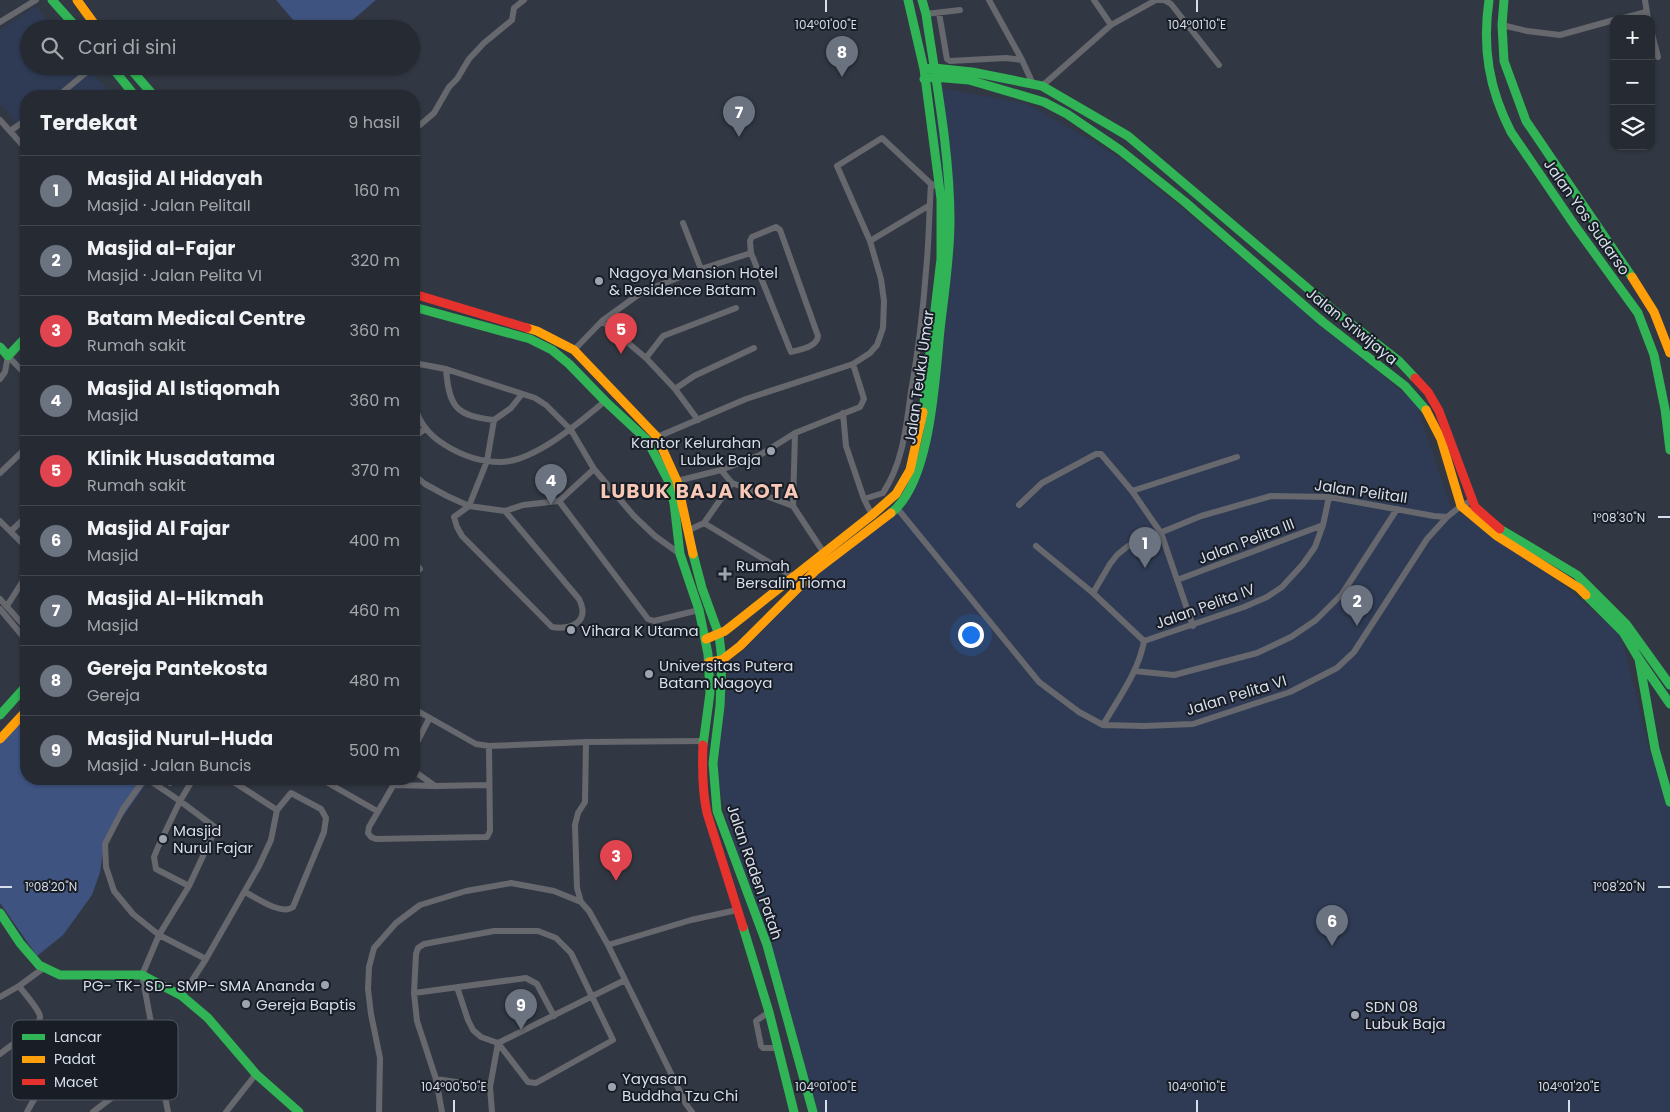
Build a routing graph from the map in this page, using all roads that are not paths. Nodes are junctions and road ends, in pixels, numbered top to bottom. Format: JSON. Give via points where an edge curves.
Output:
{"nodes":[{"id":1,"x":36,"y":0,"type":"edge"},
{"id":2,"x":52,"y":0,"type":"edge"},
{"id":3,"x":77,"y":0,"type":"edge"},
{"id":4,"x":524,"y":0,"type":"edge"},
{"id":5,"x":908,"y":0,"type":"edge"},
{"id":6,"x":922,"y":0,"type":"edge"},
{"id":7,"x":989,"y":0,"type":"edge"},
{"id":8,"x":1094,"y":0,"type":"edge"},
{"id":9,"x":1489,"y":0,"type":"edge"},
{"id":10,"x":1504,"y":0,"type":"edge"},
{"id":11,"x":1645,"y":0,"type":"edge"},
{"id":12,"x":960,"y":10,"type":"dead end"},
{"id":13,"x":939,"y":13,"type":"junction"},
{"id":14,"x":926,"y":14,"type":"junction"},
{"id":15,"x":1647,"y":15,"type":"edge"},
{"id":16,"x":70,"y":20,"type":"edge"},
{"id":17,"x":91,"y":20,"type":"edge"},
{"id":18,"x":1610,"y":21,"type":"edge"},
{"id":19,"x":0,"y":22,"type":"edge"},
{"id":20,"x":1111,"y":25,"type":"junction"},
{"id":21,"x":1502,"y":25,"type":"junction"},
{"id":22,"x":1655,"y":45,"type":"edge"},
{"id":23,"x":1658,"y":57,"type":"dead end"},
{"id":24,"x":1022,"y":60,"type":"junction"},
{"id":25,"x":1219,"y":66,"type":"dead end"},
{"id":26,"x":934,"y":73,"type":"junction"},
{"id":27,"x":924,"y":74,"type":"junction"},
{"id":28,"x":83,"y":75,"type":"edge"},
{"id":29,"x":118,"y":75,"type":"edge"},
{"id":30,"x":136,"y":75,"type":"edge"},
{"id":31,"x":1033,"y":84,"type":"junction"},
{"id":32,"x":1042,"y":86,"type":"junction"},
{"id":33,"x":65,"y":90,"type":"edge"},
{"id":34,"x":130,"y":90,"type":"edge"},
{"id":35,"x":149,"y":90,"type":"edge"},
{"id":36,"x":0,"y":120,"type":"edge"},
{"id":37,"x":20,"y":124,"type":"edge"},
{"id":38,"x":420,"y":125,"type":"edge"},
{"id":39,"x":10,"y":131,"type":"junction"},
{"id":40,"x":20,"y":142,"type":"edge"},
{"id":41,"x":1155,"y":160,"type":"junction"},
{"id":42,"x":1146,"y":171,"type":"junction"},
{"id":43,"x":935,"y":185,"type":"junction"},
{"id":44,"x":930,"y":206,"type":"junction"},
{"id":45,"x":683,"y":223,"type":"dead end"},
{"id":46,"x":870,"y":241,"type":"junction"},
{"id":47,"x":751,"y":253,"type":"junction"},
{"id":48,"x":701,"y":269,"type":"junction"},
{"id":49,"x":1295,"y":276,"type":"junction"},
{"id":50,"x":1284,"y":289,"type":"junction"},
{"id":51,"x":420,"y":296,"type":"edge"},
{"id":52,"x":736,"y":308,"type":"dead end"},
{"id":53,"x":420,"y":309,"type":"edge"},
{"id":54,"x":602,"y":321,"type":"junction"},
{"id":55,"x":20,"y":343,"type":"edge"},
{"id":56,"x":0,"y":347,"type":"edge"},
{"id":57,"x":754,"y":348,"type":"dead end"},
{"id":58,"x":574,"y":350,"type":"junction"},
{"id":59,"x":1670,"y":353,"type":"edge"},
{"id":60,"x":8,"y":356,"type":"junction"},
{"id":61,"x":646,"y":358,"type":"junction"},
{"id":62,"x":853,"y":364,"type":"junction"},
{"id":63,"x":420,"y":365,"type":"edge"},
{"id":64,"x":20,"y":369,"type":"edge"},
{"id":65,"x":446,"y":370,"type":"junction"},
{"id":66,"x":0,"y":379,"type":"edge"},
{"id":67,"x":675,"y":389,"type":"junction"},
{"id":68,"x":522,"y":394,"type":"junction"},
{"id":69,"x":605,"y":401,"type":"junction"},
{"id":70,"x":843,"y":413,"type":"junction"},
{"id":71,"x":420,"y":419,"type":"edge"},
{"id":72,"x":494,"y":420,"type":"junction"},
{"id":73,"x":698,"y":420,"type":"junction"},
{"id":74,"x":425,"y":429,"type":"junction"},
{"id":75,"x":571,"y":430,"type":"junction"},
{"id":76,"x":420,"y":432,"type":"edge"},
{"id":77,"x":795,"y":433,"type":"junction"},
{"id":78,"x":657,"y":437,"type":"junction"},
{"id":79,"x":1670,"y":450,"type":"edge"},
{"id":80,"x":20,"y":454,"type":"edge"},
{"id":81,"x":1237,"y":457,"type":"dead end"},
{"id":82,"x":487,"y":461,"type":"junction"},
{"id":83,"x":594,"y":469,"type":"junction"},
{"id":84,"x":721,"y":470,"type":"junction"},
{"id":85,"x":0,"y":472,"type":"edge"},
{"id":86,"x":420,"y":479,"type":"edge"},
{"id":87,"x":677,"y":481,"type":"junction"},
{"id":88,"x":732,"y":483,"type":"junction"},
{"id":89,"x":1132,"y":491,"type":"junction"},
{"id":90,"x":1330,"y":497,"type":"junction"},
{"id":91,"x":864,"y":499,"type":"junction"},
{"id":92,"x":559,"y":501,"type":"junction"},
{"id":93,"x":1471,"y":501,"type":"junction"},
{"id":94,"x":1019,"y":505,"type":"dead end"},
{"id":95,"x":469,"y":506,"type":"junction"},
{"id":96,"x":793,"y":506,"type":"junction"},
{"id":97,"x":1461,"y":506,"type":"junction"},
{"id":98,"x":897,"y":508,"type":"junction"},
{"id":99,"x":1398,"y":509,"type":"junction"},
{"id":100,"x":504,"y":511,"type":"junction"},
{"id":101,"x":872,"y":515,"type":"junction"},
{"id":102,"x":1447,"y":517,"type":"junction"},
{"id":103,"x":0,"y":521,"type":"edge"},
{"id":104,"x":20,"y":523,"type":"edge"},
{"id":105,"x":704,"y":523,"type":"junction"},
{"id":106,"x":1324,"y":525,"type":"junction"},
{"id":107,"x":11,"y":531,"type":"junction"},
{"id":108,"x":687,"y":531,"type":"junction"},
{"id":109,"x":1161,"y":533,"type":"junction"},
{"id":110,"x":20,"y":541,"type":"edge"},
{"id":111,"x":1036,"y":546,"type":"dead end"},
{"id":112,"x":824,"y":553,"type":"junction"},
{"id":113,"x":680,"y":554,"type":"junction"},
{"id":114,"x":792,"y":576,"type":"junction"},
{"id":115,"x":1177,"y":580,"type":"junction"},
{"id":116,"x":20,"y":585,"type":"edge"},
{"id":117,"x":1093,"y":593,"type":"junction"},
{"id":118,"x":0,"y":599,"type":"edge"},
{"id":119,"x":7,"y":606,"type":"junction"},
{"id":120,"x":699,"y":610,"type":"junction"},
{"id":121,"x":1,"y":613,"type":"edge"},
{"id":122,"x":20,"y":621,"type":"edge"},
{"id":123,"x":1193,"y":626,"type":"junction"},
{"id":124,"x":20,"y":634,"type":"edge"},
{"id":125,"x":719,"y":635,"type":"junction"},
{"id":126,"x":706,"y":639,"type":"junction"},
{"id":127,"x":1144,"y":641,"type":"junction"},
{"id":128,"x":1639,"y":659,"type":"junction"},
{"id":129,"x":722,"y":660,"type":"junction"},
{"id":130,"x":709,"y":662,"type":"junction"},
{"id":131,"x":1134,"y":671,"type":"junction"},
{"id":132,"x":1670,"y":685,"type":"edge"},
{"id":133,"x":20,"y":693,"type":"edge"},
{"id":134,"x":1670,"y":704,"type":"edge"},
{"id":135,"x":420,"y":713,"type":"edge"},
{"id":136,"x":0,"y":715,"type":"edge"},
{"id":137,"x":20,"y":717,"type":"edge"},
{"id":138,"x":430,"y":719,"type":"junction"},
{"id":139,"x":1103,"y":725,"type":"junction"},
{"id":140,"x":420,"y":737,"type":"edge"},
{"id":141,"x":0,"y":739,"type":"edge"},
{"id":142,"x":703,"y":741,"type":"junction"},
{"id":143,"x":586,"y":742,"type":"junction"},
{"id":144,"x":489,"y":746,"type":"junction"},
{"id":145,"x":420,"y":775,"type":"edge"},
{"id":146,"x":420,"y":784,"type":"edge"},
{"id":147,"x":140,"y":785,"type":"edge"},
{"id":148,"x":156,"y":785,"type":"edge"},
{"id":149,"x":189,"y":785,"type":"edge"},
{"id":150,"x":238,"y":785,"type":"edge"},
{"id":151,"x":339,"y":785,"type":"edge"},
{"id":152,"x":393,"y":785,"type":"edge"},
{"id":153,"x":489,"y":785,"type":"junction"},
{"id":154,"x":435,"y":786,"type":"junction"},
{"id":155,"x":180,"y":801,"type":"junction"},
{"id":156,"x":1670,"y":802,"type":"edge"},
{"id":157,"x":276,"y":810,"type":"junction"},
{"id":158,"x":377,"y":811,"type":"junction"},
{"id":159,"x":189,"y":886,"type":"junction"},
{"id":160,"x":245,"y":892,"type":"junction"},
{"id":161,"x":581,"y":902,"type":"junction"},
{"id":162,"x":737,"y":910,"type":"junction"},
{"id":163,"x":0,"y":913,"type":"edge"},
{"id":164,"x":159,"y":935,"type":"junction"},
{"id":165,"x":608,"y":945,"type":"junction"},
{"id":166,"x":206,"y":959,"type":"junction"},
{"id":167,"x":46,"y":967,"type":"junction"},
{"id":168,"x":142,"y":975,"type":"junction"},
{"id":169,"x":625,"y":980,"type":"junction"},
{"id":170,"x":19,"y":986,"type":"junction"},
{"id":171,"x":456,"y":987,"type":"junction"},
{"id":172,"x":414,"y":993,"type":"junction"},
{"id":173,"x":1,"y":994,"type":"edge"},
{"id":174,"x":182,"y":996,"type":"junction"},
{"id":175,"x":593,"y":996,"type":"junction"},
{"id":176,"x":769,"y":1012,"type":"junction"},
{"id":177,"x":554,"y":1016,"type":"junction"},
{"id":178,"x":40,"y":1020,"type":"edge"},
{"id":179,"x":151,"y":1020,"type":"edge"},
{"id":180,"x":498,"y":1043,"type":"junction"},
{"id":181,"x":12,"y":1045,"type":"edge"},
{"id":182,"x":778,"y":1048,"type":"junction"},
{"id":183,"x":0,"y":1054,"type":"edge"},
{"id":184,"x":256,"y":1074,"type":"junction"},
{"id":185,"x":436,"y":1079,"type":"junction"},
{"id":186,"x":490,"y":1087,"type":"junction"},
{"id":187,"x":810,"y":1098,"type":"junction"},
{"id":188,"x":33,"y":1100,"type":"edge"},
{"id":189,"x":109,"y":1100,"type":"edge"},
{"id":190,"x":792,"y":1102,"type":"junction"},
{"id":191,"x":686,"y":1104,"type":"junction"},
{"id":192,"x":27,"y":1112,"type":"edge"},
{"id":193,"x":93,"y":1112,"type":"edge"},
{"id":194,"x":226,"y":1112,"type":"edge"},
{"id":195,"x":299,"y":1112,"type":"edge"},
{"id":196,"x":379,"y":1112,"type":"edge"},
{"id":197,"x":442,"y":1112,"type":"edge"},
{"id":198,"x":492,"y":1112,"type":"edge"},
{"id":199,"x":682,"y":1112,"type":"edge"},
{"id":200,"x":692,"y":1112,"type":"edge"},
{"id":201,"x":794,"y":1112,"type":"edge"},
{"id":202,"x":813,"y":1112,"type":"edge"}],
"edges":[{"from":1,"to":19,"type":"street"},
{"from":2,"to":16,"type":"main road"},
{"from":3,"to":17,"type":"main road"},
{"from":4,"to":38,"type":"street","via":[[514,8],[512,20],[469,59],[434,113]]},
{"from":5,"to":27,"type":"main road","name":"Jalan Teuku Umar"},
{"from":6,"to":14,"type":"main road","name":"Jalan Teuku Umar"},
{"from":7,"to":24,"type":"street"},
{"from":8,"to":20,"type":"street"},
{"from":9,"to":79,"type":"main road","name":"Jalan Yos Sudarso","via":[[1488,66],[1503,118],[1638,313],[1654,355]]},
{"from":10,"to":21,"type":"main road","name":"Jalan Yos Sudarso"},
{"from":11,"to":15,"type":"street"},
{"from":12,"to":13,"type":"street"},
{"from":13,"to":14,"type":"street"},
{"from":13,"to":24,"type":"street","via":[[950,61]]},
{"from":14,"to":26,"type":"main road","name":"Jalan Teuku Umar"},
{"from":18,"to":21,"type":"street","via":[[1560,34]]},
{"from":20,"to":25,"type":"street","via":[[1156,0],[1164,0],[1171,4]]},
{"from":20,"to":32,"type":"street"},
{"from":21,"to":59,"type":"main road","name":"Jalan Yos Sudarso","via":[[1504,61],[1526,121],[1640,288],[1654,312]]},
{"from":22,"to":23,"type":"street"},
{"from":24,"to":31,"type":"street"},
{"from":26,"to":27,"type":"main road","name":"Jalan Sriwijaya"},
{"from":26,"to":31,"type":"main road","name":"Jalan Sriwijaya","via":[[972,72]]},
{"from":26,"to":42,"type":"main road","name":"Jalan Sriwijaya","via":[[1044,102],[1113,145]]},
{"from":26,"to":98,"type":"main road","name":"Jalan Teuku Umar","via":[[946,156],[950,220],[948,261],[925,444],[909,491]]},
{"from":27,"to":43,"type":"main road","name":"Jalan Teuku Umar"},
{"from":28,"to":33,"type":"street"},
{"from":29,"to":34,"type":"main road"},
{"from":30,"to":35,"type":"main road"},
{"from":31,"to":32,"type":"main road","name":"Jalan Sriwijaya"},
{"from":32,"to":41,"type":"main road","name":"Jalan Sriwijaya","via":[[1128,136]]},
{"from":36,"to":39,"type":"street"},
{"from":37,"to":39,"type":"street"},
{"from":39,"to":40,"type":"street"},
{"from":41,"to":42,"type":"main road"},
{"from":41,"to":49,"type":"main road","name":"Jalan Sriwijaya"},
{"from":42,"to":50,"type":"main road","name":"Jalan Sriwijaya"},
{"from":43,"to":44,"type":"street"},
{"from":43,"to":46,"type":"street","via":[[882,138],[837,166]]},
{"from":43,"to":101,"type":"main road","name":"Jalan Teuku Umar","via":[[941,199],[940,259],[924,407],[910,470],[896,494]]},
{"from":44,"to":46,"type":"street"},
{"from":44,"to":91,"type":"street","via":[[919,341],[899,459],[892,480],[883,493]]},
{"from":45,"to":48,"type":"street"},
{"from":46,"to":62,"type":"street","via":[[881,279],[883,328],[877,345]]},
{"from":47,"to":47,"type":"street","via":[[791,352],[814,344],[818,336],[778,227],[751,238]]},
{"from":47,"to":48,"type":"street"},
{"from":48,"to":54,"type":"street","via":[[642,292]]},
{"from":49,"to":50,"type":"main road"},
{"from":49,"to":93,"type":"main road","name":"Jalan Sriwijaya","via":[[1399,362],[1428,392],[1443,419]]},
{"from":50,"to":97,"type":"main road","name":"Jalan Sriwijaya","via":[[1405,386],[1420,402],[1440,439]]},
{"from":51,"to":58,"type":"main road","name":"Jalan Raden Patah","via":[[537,330]]},
{"from":52,"to":61,"type":"street","via":[[663,336]]},
{"from":53,"to":69,"type":"main road","name":"Jalan Raden Patah","via":[[530,339],[552,350],[569,364]]},
{"from":54,"to":58,"type":"street"},
{"from":54,"to":61,"type":"street"},
{"from":55,"to":60,"type":"main road"},
{"from":56,"to":60,"type":"main road"},
{"from":57,"to":67,"type":"street","via":[[694,376]]},
{"from":58,"to":78,"type":"main road","name":"Jalan Raden Patah"},
{"from":60,"to":64,"type":"street"},
{"from":60,"to":66,"type":"street"},
{"from":61,"to":67,"type":"street"},
{"from":62,"to":70,"type":"street","via":[[864,399],[860,408]]},
{"from":62,"to":73,"type":"street","via":[[746,399]]},
{"from":63,"to":65,"type":"street"},
{"from":65,"to":68,"type":"street"},
{"from":65,"to":72,"type":"street","via":[[447,386],[454,404],[475,418]]},
{"from":67,"to":73,"type":"street"},
{"from":68,"to":72,"type":"street","via":[[511,408]]},
{"from":68,"to":75,"type":"street","via":[[546,404]]},
{"from":69,"to":75,"type":"street"},
{"from":69,"to":113,"type":"main road","name":"Jalan Raden Patah","via":[[647,440],[656,453],[674,503]]},
{"from":70,"to":77,"type":"street"},
{"from":70,"to":91,"type":"street","via":[[846,446]]},
{"from":71,"to":74,"type":"street"},
{"from":72,"to":82,"type":"street"},
{"from":73,"to":78,"type":"street"},
{"from":74,"to":76,"type":"street"},
{"from":74,"to":82,"type":"street","via":[[457,452]]},
{"from":75,"to":82,"type":"street","via":[[513,460]]},
{"from":75,"to":83,"type":"street"},
{"from":77,"to":84,"type":"street","via":[[760,455]]},
{"from":77,"to":96,"type":"street"},
{"from":78,"to":87,"type":"main road","name":"Jalan Raden Patah"},
{"from":80,"to":85,"type":"street"},
{"from":81,"to":89,"type":"street"},
{"from":82,"to":95,"type":"street"},
{"from":83,"to":92,"type":"street"},
{"from":83,"to":113,"type":"street","via":[[646,528]]},
{"from":84,"to":87,"type":"street"},
{"from":84,"to":88,"type":"street"},
{"from":86,"to":95,"type":"street"},
{"from":87,"to":108,"type":"main road","name":"Jalan Raden Patah"},
{"from":88,"to":96,"type":"street"},
{"from":88,"to":105,"type":"street"},
{"from":89,"to":94,"type":"street","via":[[1103,456],[1096,454],[1042,483]]},
{"from":89,"to":109,"type":"street"},
{"from":90,"to":99,"type":"street","name":"Jalan PelitaII"},
{"from":90,"to":106,"type":"street","name":"Jalan Pelita IV"},
{"from":90,"to":109,"type":"street","name":"Jalan PelitaII","via":[[1271,496],[1201,516]]},
{"from":91,"to":101,"type":"street"},
{"from":92,"to":100,"type":"street","via":[[523,505]]},
{"from":92,"to":120,"type":"street","via":[[648,619],[654,621]]},
{"from":93,"to":97,"type":"street","name":"Jalan Pelita VI"},
{"from":93,"to":132,"type":"main road","name":"Jalan Sriwijaya","via":[[1503,532],[1577,575],[1626,624]]},
{"from":95,"to":100,"type":"street"},
{"from":95,"to":100,"type":"street","via":[[454,517],[462,536],[552,626],[571,627],[583,614],[580,599]]},
{"from":96,"to":112,"type":"street"},
{"from":97,"to":102,"type":"street","name":"Jalan Pelita VI"},
{"from":97,"to":128,"type":"main road","via":[[1497,536],[1579,588],[1623,632]]},
{"from":98,"to":129,"type":"main road","name":"Jalan Teuku Umar","via":[[814,571]]},
{"from":98,"to":139,"type":"street","name":"Jalan Pelita VI","via":[[1039,682],[1079,712]]},
{"from":99,"to":102,"type":"street","name":"Jalan PelitaII"},
{"from":99,"to":131,"type":"street","via":[[1342,594],[1316,620],[1290,637],[1257,653],[1174,675]]},
{"from":101,"to":112,"type":"main road","name":"Jalan Teuku Umar"},
{"from":102,"to":139,"type":"street","name":"Jalan Pelita VI","via":[[1427,539],[1354,652],[1337,668],[1290,692],[1193,724]]},
{"from":103,"to":107,"type":"street"},
{"from":104,"to":107,"type":"street"},
{"from":105,"to":108,"type":"street"},
{"from":105,"to":114,"type":"street"},
{"from":106,"to":115,"type":"street","name":"Jalan Pelita III"},
{"from":106,"to":123,"type":"street","name":"Jalan Pelita IV","via":[[1315,547],[1282,587],[1267,597]]},
{"from":107,"to":110,"type":"street"},
{"from":108,"to":125,"type":"main road","name":"Jalan Raden Patah"},
{"from":109,"to":115,"type":"street"},
{"from":109,"to":117,"type":"street","name":"Jalan PelitaII","via":[[1128,546],[1117,555]]},
{"from":111,"to":117,"type":"street","name":"Jalan Pelita IV"},
{"from":112,"to":114,"type":"main road","name":"Jalan Teuku Umar"},
{"from":113,"to":120,"type":"main road","name":"Jalan Raden Patah"},
{"from":114,"to":125,"type":"main road","name":"Jalan Teuku Umar"},
{"from":115,"to":123,"type":"street"},
{"from":116,"to":119,"type":"street"},
{"from":117,"to":127,"type":"street","name":"Jalan Pelita IV"},
{"from":118,"to":119,"type":"street"},
{"from":119,"to":122,"type":"street"},
{"from":120,"to":126,"type":"main road","name":"Jalan Raden Patah"},
{"from":121,"to":124,"type":"street"},
{"from":123,"to":127,"type":"street","name":"Jalan Pelita IV"},
{"from":125,"to":126,"type":"main road","name":"Jalan Teuku Umar"},
{"from":125,"to":129,"type":"main road","name":"Jalan Raden Patah"},
{"from":126,"to":130,"type":"main road","name":"Jalan Raden Patah"},
{"from":127,"to":131,"type":"street"},
{"from":128,"to":134,"type":"main road"},
{"from":128,"to":156,"type":"main road","via":[[1655,749]]},
{"from":129,"to":130,"type":"main road","name":"Jalan Teuku Umar"},
{"from":129,"to":187,"type":"main road","name":"Jalan Raden Patah","via":[[713,763],[717,811],[767,945]]},
{"from":130,"to":142,"type":"main road","name":"Jalan Raden Patah","via":[[710,693]]},
{"from":131,"to":139,"type":"street"},
{"from":133,"to":136,"type":"main road"},
{"from":135,"to":138,"type":"street"},
{"from":137,"to":141,"type":"main road"},
{"from":138,"to":140,"type":"street"},
{"from":138,"to":144,"type":"street","via":[[476,744]]},
{"from":142,"to":143,"type":"street"},
{"from":142,"to":162,"type":"main road","name":"Jalan Raden Patah","via":[[707,813]]},
{"from":143,"to":144,"type":"street"},
{"from":143,"to":161,"type":"street","via":[[585,802],[575,825],[577,888]]},
{"from":144,"to":153,"type":"street"},
{"from":145,"to":154,"type":"street"},
{"from":146,"to":154,"type":"street"},
{"from":147,"to":164,"type":"street","via":[[105,844],[106,867],[114,892],[133,914]]},
{"from":148,"to":155,"type":"street"},
{"from":149,"to":155,"type":"street"},
{"from":150,"to":157,"type":"street"},
{"from":151,"to":158,"type":"street"},
{"from":152,"to":158,"type":"street"},
{"from":153,"to":154,"type":"street"},
{"from":153,"to":158,"type":"street","via":[[490,831],[484,838],[376,839],[371,837],[368,829]]},
{"from":155,"to":159,"type":"street","via":[[216,828]]},
{"from":155,"to":159,"type":"street","via":[[158,847],[154,864],[156,869]]},
{"from":157,"to":160,"type":"street","via":[[270,840]]},
{"from":157,"to":160,"type":"street","via":[[291,793],[321,809],[326,818],[324,832],[304,884],[288,911]]},
{"from":159,"to":164,"type":"street"},
{"from":160,"to":166,"type":"street"},
{"from":161,"to":165,"type":"street"},
{"from":161,"to":196,"type":"street","via":[[554,891],[511,883],[466,891],[420,905],[396,922],[374,948],[368,977],[380,1058]]},
{"from":162,"to":165,"type":"street"},
{"from":162,"to":176,"type":"main road","name":"Jalan Raden Patah"},
{"from":163,"to":167,"type":"main road","via":[[29,956],[38,965]]},
{"from":164,"to":166,"type":"street"},
{"from":164,"to":168,"type":"street"},
{"from":165,"to":169,"type":"street"},
{"from":166,"to":174,"type":"street"},
{"from":167,"to":168,"type":"main road","via":[[60,975]]},
{"from":167,"to":170,"type":"street"},
{"from":168,"to":174,"type":"main road"},
{"from":168,"to":179,"type":"street"},
{"from":169,"to":175,"type":"street"},
{"from":169,"to":191,"type":"street"},
{"from":170,"to":173,"type":"street"},
{"from":170,"to":178,"type":"street"},
{"from":171,"to":172,"type":"street"},
{"from":171,"to":177,"type":"street","via":[[526,978],[537,984]]},
{"from":171,"to":180,"type":"street","via":[[473,1030],[481,1037]]},
{"from":172,"to":175,"type":"street","via":[[416,954],[424,944],[494,931],[538,931],[556,938],[571,953]]},
{"from":172,"to":185,"type":"street","via":[[419,1028]]},
{"from":174,"to":184,"type":"main road","via":[[208,1018]]},
{"from":175,"to":177,"type":"street"},
{"from":175,"to":180,"type":"street","via":[[612,1041],[536,1083],[528,1082]]},
{"from":176,"to":182,"type":"main road","name":"Jalan Raden Patah"},
{"from":176,"to":182,"type":"street","via":[[756,1021],[760,1045]]},
{"from":177,"to":180,"type":"street"},
{"from":180,"to":186,"type":"street"},
{"from":181,"to":183,"type":"street"},
{"from":182,"to":190,"type":"main road","name":"Jalan Raden Patah"},
{"from":184,"to":194,"type":"street"},
{"from":184,"to":195,"type":"main road"},
{"from":185,"to":186,"type":"street"},
{"from":185,"to":197,"type":"street"},
{"from":186,"to":198,"type":"street"},
{"from":187,"to":190,"type":"main road"},
{"from":187,"to":202,"type":"main road","name":"Jalan Raden Patah"},
{"from":188,"to":192,"type":"street"},
{"from":189,"to":193,"type":"street"},
{"from":190,"to":201,"type":"main road","name":"Jalan Raden Patah"},
{"from":191,"to":199,"type":"street"},
{"from":191,"to":200,"type":"street"}]}
